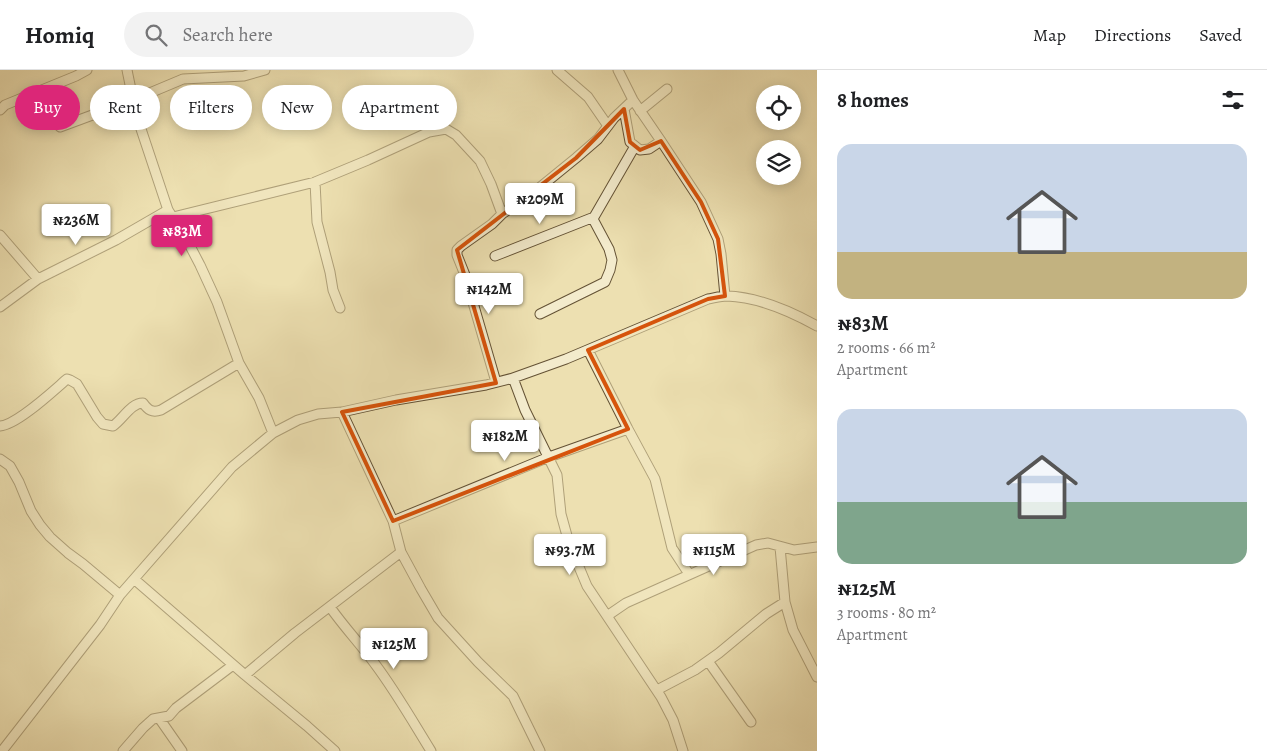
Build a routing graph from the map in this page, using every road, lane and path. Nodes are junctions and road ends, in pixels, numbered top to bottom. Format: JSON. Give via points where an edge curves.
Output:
{"nodes":[{"id":1,"x":87,"y":70,"type":"edge"},
{"id":2,"x":127,"y":70,"type":"edge"},
{"id":3,"x":265,"y":70,"type":"edge"},
{"id":4,"x":557,"y":70,"type":"edge"},
{"id":5,"x":618,"y":70,"type":"edge"},
{"id":6,"x":242,"y":73,"type":"edge"},
{"id":7,"x":130,"y":85,"type":"edge"},
{"id":8,"x":160,"y":89,"type":"edge"},
{"id":9,"x":667,"y":89,"type":"dead end"},
{"id":10,"x":633,"y":100,"type":"junction"},
{"id":11,"x":624,"y":109,"type":"junction"},
{"id":12,"x":0,"y":110,"type":"edge"},
{"id":13,"x":640,"y":110,"type":"junction"},
{"id":14,"x":608,"y":126,"type":"junction"},
{"id":15,"x":141,"y":130,"type":"edge"},
{"id":16,"x":661,"y":140,"type":"junction"},
{"id":17,"x":635,"y":146,"type":"junction"},
{"id":18,"x":315,"y":182,"type":"junction"},
{"id":19,"x":171,"y":213,"type":"junction"},
{"id":20,"x":502,"y":214,"type":"junction"},
{"id":21,"x":594,"y":217,"type":"junction"},
{"id":22,"x":0,"y":235,"type":"edge"},
{"id":23,"x":495,"y":256,"type":"dead end"},
{"id":24,"x":38,"y":279,"type":"junction"},
{"id":25,"x":725,"y":296,"type":"junction"},
{"id":26,"x":0,"y":307,"type":"edge"},
{"id":27,"x":340,"y":308,"type":"dead end"},
{"id":28,"x":540,"y":314,"type":"dead end"},
{"id":29,"x":817,"y":326,"type":"edge"},
{"id":30,"x":588,"y":350,"type":"junction"},
{"id":31,"x":239,"y":363,"type":"junction"},
{"id":32,"x":513,"y":378,"type":"junction"},
{"id":33,"x":496,"y":382,"type":"junction"},
{"id":34,"x":342,"y":412,"type":"junction"},
{"id":35,"x":0,"y":426,"type":"edge"},
{"id":36,"x":628,"y":429,"type":"junction"},
{"id":37,"x":273,"y":433,"type":"junction"},
{"id":38,"x":549,"y":458,"type":"junction"},
{"id":39,"x":0,"y":459,"type":"edge"},
{"id":40,"x":393,"y":521,"type":"junction"},
{"id":41,"x":817,"y":546,"type":"edge"},
{"id":42,"x":780,"y":547,"type":"junction"},
{"id":43,"x":402,"y":552,"type":"junction"},
{"id":44,"x":689,"y":574,"type":"junction"},
{"id":45,"x":134,"y":579,"type":"junction"},
{"id":46,"x":120,"y":595,"type":"junction"},
{"id":47,"x":785,"y":602,"type":"junction"},
{"id":48,"x":330,"y":607,"type":"junction"},
{"id":49,"x":607,"y":616,"type":"junction"},
{"id":50,"x":708,"y":661,"type":"junction"},
{"id":51,"x":233,"y":665,"type":"junction"},
{"id":52,"x":245,"y":675,"type":"junction"},
{"id":53,"x":817,"y":677,"type":"edge"},
{"id":54,"x":657,"y":690,"type":"junction"},
{"id":55,"x":159,"y":718,"type":"junction"},
{"id":56,"x":750,"y":722,"type":"dead end"},
{"id":57,"x":2,"y":751,"type":"edge"},
{"id":58,"x":123,"y":751,"type":"edge"},
{"id":59,"x":182,"y":751,"type":"edge"},
{"id":60,"x":335,"y":751,"type":"edge"},
{"id":61,"x":431,"y":751,"type":"edge"},
{"id":62,"x":540,"y":751,"type":"edge"},
{"id":63,"x":682,"y":751,"type":"edge"}],
"edges":[{"from":1,"to":12,"type":"street"},
{"from":2,"to":7,"type":"street"},
{"from":3,"to":6,"type":"street"},
{"from":4,"to":14,"type":"street","via":[[588,97]]},
{"from":5,"to":10,"type":"street"},
{"from":6,"to":8,"type":"street","via":[[183,79]]},
{"from":9,"to":13,"type":"street"},
{"from":10,"to":11,"type":"street"},
{"from":10,"to":13,"type":"street"},
{"from":11,"to":14,"type":"street"},
{"from":11,"to":17,"type":"street","via":[[630,142]]},
{"from":13,"to":16,"type":"street"},
{"from":14,"to":20,"type":"street","via":[[598,139],[540,188]]},
{"from":15,"to":19,"type":"street"},
{"from":16,"to":17,"type":"street","via":[[649,149],[640,150]]},
{"from":16,"to":25,"type":"street","via":[[701,202],[718,239]]},
{"from":17,"to":21,"type":"street"},
{"from":18,"to":19,"type":"street"},
{"from":18,"to":20,"type":"street","via":[[429,132],[446,129],[480,161]]},
{"from":18,"to":27,"type":"street","via":[[317,222]]},
{"from":19,"to":24,"type":"street"},
{"from":19,"to":31,"type":"street","via":[[217,302]]},
{"from":20,"to":33,"type":"street","via":[[457,250]]},
{"from":21,"to":23,"type":"street"},
{"from":21,"to":28,"type":"street","via":[[612,260],[605,282]]},
{"from":22,"to":24,"type":"street"},
{"from":24,"to":26,"type":"street"},
{"from":25,"to":29,"type":"street","via":[[746,298],[783,309]]},
{"from":25,"to":30,"type":"street","via":[[708,299]]},
{"from":30,"to":32,"type":"street"},
{"from":30,"to":36,"type":"street"},
{"from":31,"to":35,"type":"street","via":[[161,410],[152,411],[141,402],[135,404],[113,426],[103,424],[77,384],[67,379],[26,414]]},
{"from":31,"to":37,"type":"street","via":[[259,398]]},
{"from":32,"to":33,"type":"street"},
{"from":32,"to":38,"type":"street"},
{"from":33,"to":34,"type":"street"},
{"from":34,"to":37,"type":"street","via":[[298,420]]},
{"from":34,"to":40,"type":"street"},
{"from":36,"to":38,"type":"street"},
{"from":36,"to":44,"type":"street","via":[[655,479],[672,548]]},
{"from":37,"to":45,"type":"street","via":[[232,467]]},
{"from":38,"to":40,"type":"street"},
{"from":38,"to":49,"type":"street","via":[[557,475],[561,514],[569,543],[587,586]]},
{"from":39,"to":46,"type":"street","via":[[10,466],[31,511],[50,537]]},
{"from":40,"to":43,"type":"street"},
{"from":41,"to":42,"type":"street","via":[[794,550]]},
{"from":42,"to":44,"type":"street","via":[[768,543],[756,545]]},
{"from":42,"to":47,"type":"street"},
{"from":43,"to":48,"type":"street"},
{"from":43,"to":62,"type":"street","via":[[438,618],[513,696]]},
{"from":44,"to":49,"type":"street","via":[[626,603]]},
{"from":45,"to":46,"type":"street"},
{"from":45,"to":51,"type":"street"},
{"from":46,"to":57,"type":"street"},
{"from":47,"to":50,"type":"street"},
{"from":47,"to":53,"type":"street","via":[[793,630]]},
{"from":48,"to":52,"type":"street"},
{"from":48,"to":61,"type":"street","via":[[375,664]]},
{"from":49,"to":54,"type":"street"},
{"from":50,"to":54,"type":"street"},
{"from":50,"to":56,"type":"street"},
{"from":51,"to":52,"type":"street"},
{"from":51,"to":55,"type":"street","via":[[169,716]]},
{"from":52,"to":60,"type":"street"},
{"from":54,"to":63,"type":"street","via":[[673,720]]},
{"from":55,"to":58,"type":"street","via":[[143,728]]},
{"from":55,"to":59,"type":"street"}]}
